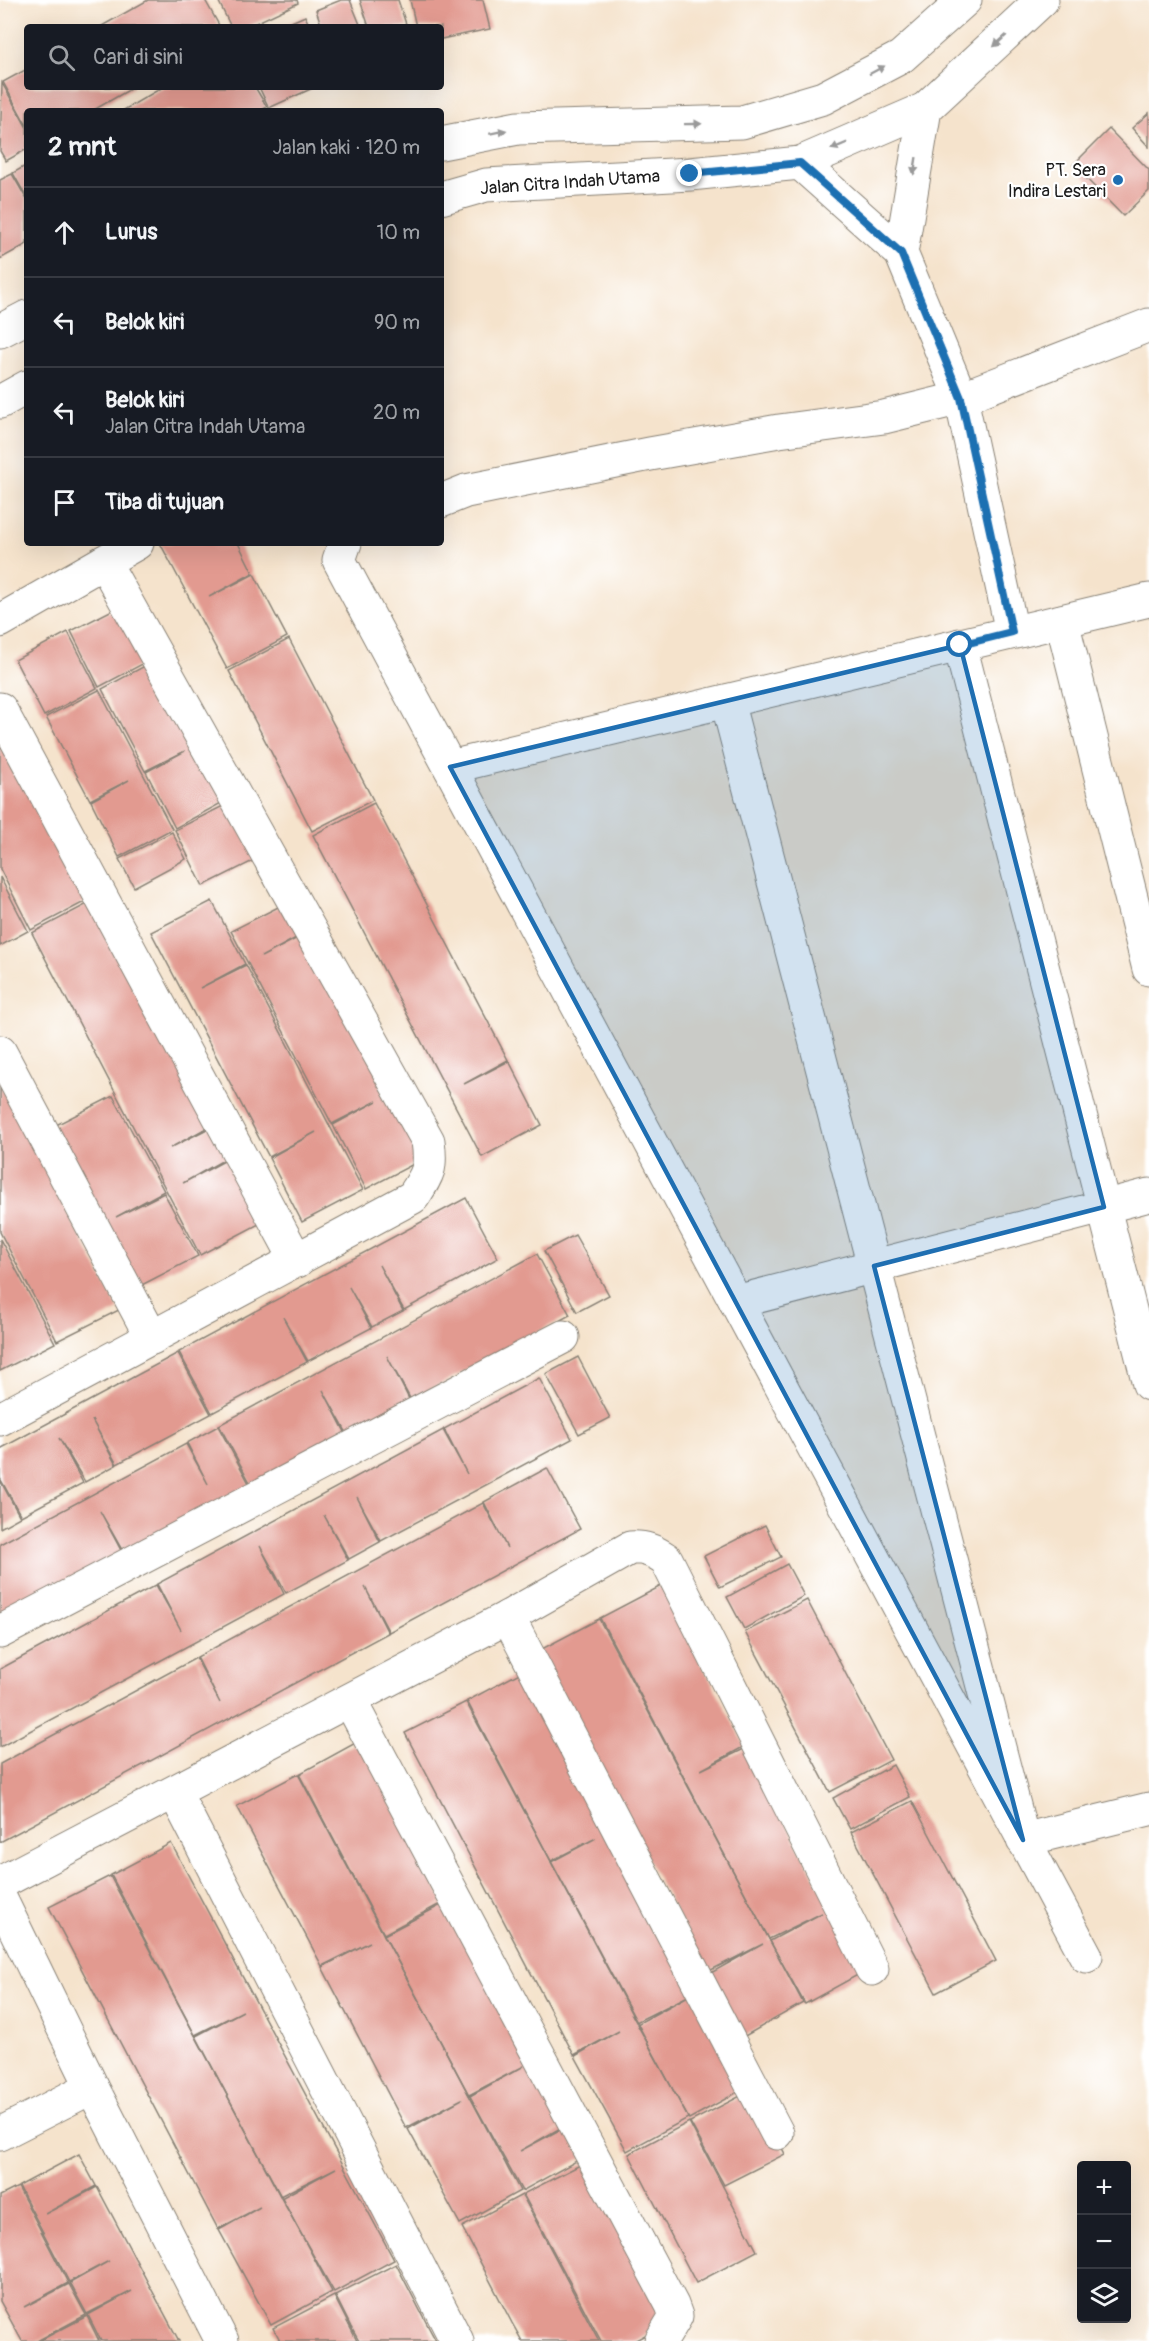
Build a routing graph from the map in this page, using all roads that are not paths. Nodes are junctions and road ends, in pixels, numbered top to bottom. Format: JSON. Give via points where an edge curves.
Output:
{"nodes":[{"id":1,"x":965,"y":0,"type":"edge"},
{"id":2,"x":1042,"y":0,"type":"edge"},
{"id":3,"x":925,"y":109,"type":"junction"},
{"id":4,"x":444,"y":142,"type":"edge"},
{"id":5,"x":800,"y":163,"type":"junction"},
{"id":6,"x":444,"y":197,"type":"edge"},
{"id":7,"x":901,"y":253,"type":"junction"},
{"id":8,"x":24,"y":319,"type":"edge"},
{"id":9,"x":1149,"y":325,"type":"edge"},
{"id":10,"x":0,"y":331,"type":"edge"},
{"id":11,"x":24,"y":389,"type":"edge"},
{"id":12,"x":961,"y":398,"type":"junction"},
{"id":13,"x":0,"y":402,"type":"edge"},
{"id":14,"x":444,"y":500,"type":"edge"},
{"id":15,"x":132,"y":546,"type":"edge"},
{"id":16,"x":344,"y":546,"type":"edge"},
{"id":17,"x":104,"y":562,"type":"junction"},
{"id":18,"x":1149,"y":600,"type":"edge"},
{"id":19,"x":0,"y":621,"type":"edge"},
{"id":20,"x":1062,"y":621,"type":"junction"},
{"id":21,"x":1012,"y":632,"type":"junction"},
{"id":22,"x":960,"y":645,"type":"junction"},
{"id":23,"x":727,"y":701,"type":"junction"},
{"id":24,"x":0,"y":709,"type":"edge"},
{"id":25,"x":450,"y":767,"type":"junction"},
{"id":26,"x":1149,"y":969,"type":"edge"},
{"id":27,"x":0,"y":1052,"type":"edge"},
{"id":28,"x":1149,"y":1195,"type":"edge"},
{"id":29,"x":1104,"y":1207,"type":"junction"},
{"id":30,"x":297,"y":1261,"type":"junction"},
{"id":31,"x":874,"y":1266,"type":"junction"},
{"id":32,"x":736,"y":1302,"type":"junction"},
{"id":33,"x":563,"y":1337,"type":"dead end"},
{"id":34,"x":152,"y":1338,"type":"junction"},
{"id":35,"x":1149,"y":1384,"type":"edge"},
{"id":36,"x":3,"y":1410,"type":"edge"},
{"id":37,"x":508,"y":1617,"type":"junction"},
{"id":38,"x":0,"y":1632,"type":"edge"},
{"id":39,"x":350,"y":1701,"type":"junction"},
{"id":40,"x":175,"y":1793,"type":"junction"},
{"id":41,"x":1149,"y":1809,"type":"edge"},
{"id":42,"x":1023,"y":1839,"type":"junction"},
{"id":43,"x":0,"y":1883,"type":"edge"},
{"id":44,"x":0,"y":1898,"type":"edge"},
{"id":45,"x":1086,"y":1956,"type":"dead end"},
{"id":46,"x":872,"y":1969,"type":"dead end"},
{"id":47,"x":92,"y":2087,"type":"junction"},
{"id":48,"x":777,"y":2133,"type":"dead end"},
{"id":49,"x":0,"y":2134,"type":"edge"},
{"id":50,"x":222,"y":2341,"type":"edge"},
{"id":51,"x":457,"y":2341,"type":"edge"},
{"id":52,"x":661,"y":2341,"type":"edge"}],
"edges":[{"from":4,"to":1,"type":"street","one_way":true,"via":[[518,128],[742,122],[824,98],[901,57]]},
{"from":2,"to":3,"type":"street","name":"Jalan Citra Indah Utama","one_way":true},
{"from":3,"to":5,"type":"street","name":"Jalan Citra Indah Utama","one_way":true},
{"from":3,"to":7,"type":"street","one_way":true},
{"from":5,"to":6,"type":"street","name":"Jalan Citra Indah Utama","via":[[690,174],[486,184]]},
{"from":5,"to":7,"type":"street"},
{"from":7,"to":12,"type":"street"},
{"from":8,"to":10,"type":"street"},
{"from":9,"to":12,"type":"street"},
{"from":11,"to":13,"type":"street"},
{"from":12,"to":14,"type":"street","via":[[884,417],[638,456],[466,491]]},
{"from":12,"to":21,"type":"street"},
{"from":15,"to":17,"type":"street"},
{"from":16,"to":25,"type":"street","via":[[339,560]]},
{"from":17,"to":19,"type":"street"},
{"from":17,"to":30,"type":"street","via":[[428,1141],[430,1170],[413,1197]]},
{"from":18,"to":20,"type":"street"},
{"from":20,"to":21,"type":"street"},
{"from":20,"to":26,"type":"street"},
{"from":21,"to":22,"type":"street"},
{"from":22,"to":23,"type":"street"},
{"from":22,"to":29,"type":"street"},
{"from":23,"to":25,"type":"street"},
{"from":23,"to":31,"type":"street"},
{"from":24,"to":30,"type":"street"},
{"from":25,"to":32,"type":"street"},
{"from":27,"to":34,"type":"street"},
{"from":28,"to":29,"type":"street"},
{"from":29,"to":31,"type":"street"},
{"from":29,"to":35,"type":"street"},
{"from":30,"to":34,"type":"street"},
{"from":31,"to":32,"type":"street"},
{"from":31,"to":42,"type":"street"},
{"from":32,"to":42,"type":"street"},
{"from":33,"to":38,"type":"street"},
{"from":34,"to":36,"type":"street"},
{"from":37,"to":39,"type":"street"},
{"from":37,"to":46,"type":"street","via":[[630,1548],[647,1549],[666,1559]]},
{"from":37,"to":48,"type":"street"},
{"from":39,"to":40,"type":"street"},
{"from":39,"to":52,"type":"street","via":[[672,2305],[676,2316]]},
{"from":40,"to":43,"type":"street"},
{"from":40,"to":51,"type":"street"},
{"from":41,"to":42,"type":"street"},
{"from":42,"to":45,"type":"street"},
{"from":44,"to":47,"type":"street"},
{"from":47,"to":49,"type":"street"},
{"from":47,"to":50,"type":"street"}]}
